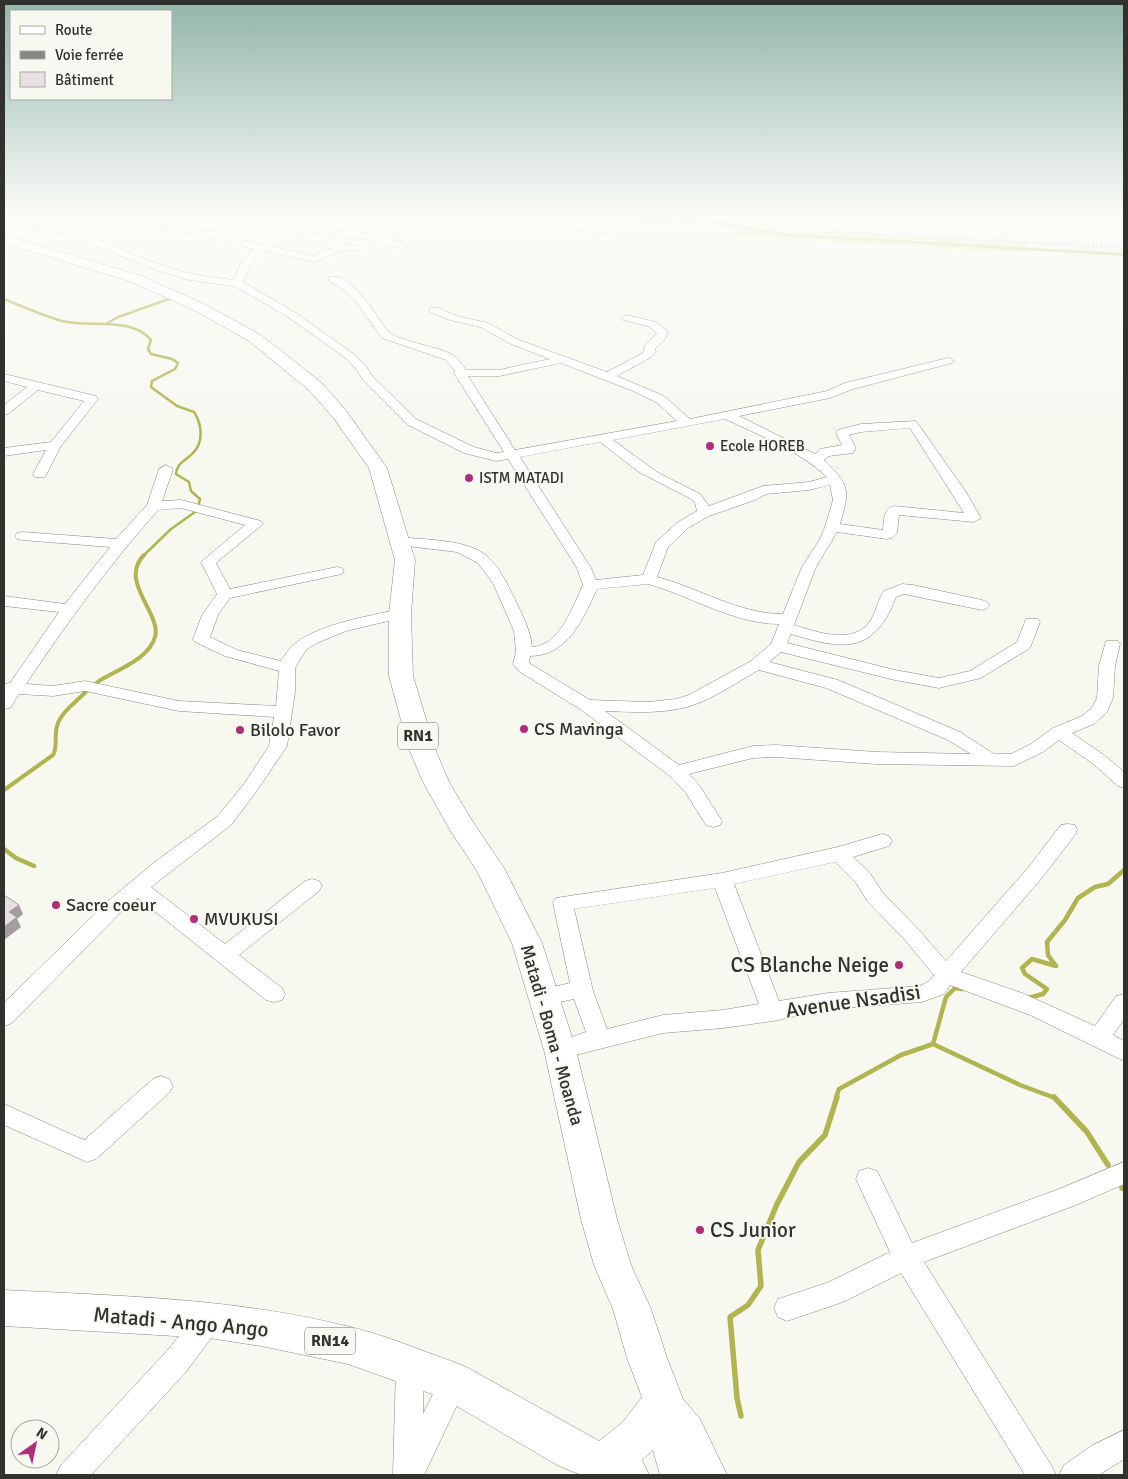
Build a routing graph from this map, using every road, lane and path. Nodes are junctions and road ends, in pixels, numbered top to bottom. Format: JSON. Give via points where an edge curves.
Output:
{"nodes":[{"id":1,"x":149,"y":285,"type":"edge"},
{"id":2,"x":243,"y":285,"type":"edge"},
{"id":3,"x":344,"y":285,"type":"edge"},
{"id":4,"x":434,"y":310,"type":"dead end"},
{"id":5,"x":627,"y":318,"type":"dead end"},
{"id":6,"x":561,"y":360,"type":"junction"},
{"id":7,"x":948,"y":361,"type":"dead end"},
{"id":8,"x":460,"y":373,"type":"junction"},
{"id":9,"x":608,"y":377,"type":"junction"},
{"id":10,"x":4,"y":378,"type":"edge"},
{"id":11,"x":38,"y":385,"type":"junction"},
{"id":12,"x":4,"y":411,"type":"edge"},
{"id":13,"x":727,"y":415,"type":"junction"},
{"id":14,"x":687,"y":423,"type":"junction"},
{"id":15,"x":603,"y":438,"type":"junction"},
{"id":16,"x":55,"y":445,"type":"junction"},
{"id":17,"x":4,"y":452,"type":"edge"},
{"id":18,"x":512,"y":456,"type":"junction"},
{"id":19,"x":816,"y":460,"type":"junction"},
{"id":20,"x":166,"y":469,"type":"dead end"},
{"id":21,"x":40,"y":474,"type":"dead end"},
{"id":22,"x":836,"y":479,"type":"junction"},
{"id":23,"x":154,"y":506,"type":"junction"},
{"id":24,"x":704,"y":513,"type":"junction"},
{"id":25,"x":832,"y":527,"type":"junction"},
{"id":26,"x":22,"y":536,"type":"dead end"},
{"id":27,"x":399,"y":542,"type":"junction"},
{"id":28,"x":120,"y":544,"type":"junction"},
{"id":29,"x":337,"y":572,"type":"dead end"},
{"id":30,"x":649,"y":580,"type":"junction"},
{"id":31,"x":591,"y":585,"type":"junction"},
{"id":32,"x":226,"y":595,"type":"junction"},
{"id":33,"x":4,"y":601,"type":"edge"},
{"id":34,"x":982,"y":605,"type":"dead end"},
{"id":35,"x":70,"y":609,"type":"junction"},
{"id":36,"x":400,"y":614,"type":"junction"},
{"id":37,"x":1032,"y":622,"type":"dead end"},
{"id":38,"x":787,"y":623,"type":"junction"},
{"id":39,"x":1112,"y":644,"type":"dead end"},
{"id":40,"x":778,"y":646,"type":"junction"},
{"id":41,"x":524,"y":652,"type":"junction"},
{"id":42,"x":756,"y":664,"type":"junction"},
{"id":43,"x":287,"y":668,"type":"junction"},
{"id":44,"x":10,"y":687,"type":"edge"},
{"id":45,"x":4,"y":704,"type":"edge"},
{"id":46,"x":586,"y":705,"type":"junction"},
{"id":47,"x":284,"y":712,"type":"junction"},
{"id":48,"x":1059,"y":732,"type":"junction"},
{"id":49,"x":989,"y":759,"type":"junction"},
{"id":50,"x":676,"y":772,"type":"junction"},
{"id":51,"x":1124,"y":782,"type":"edge"},
{"id":52,"x":713,"y":821,"type":"dead end"},
{"id":53,"x":1068,"y":830,"type":"dead end"},
{"id":54,"x":882,"y":841,"type":"dead end"},
{"id":55,"x":839,"y":854,"type":"junction"},
{"id":56,"x":722,"y":880,"type":"junction"},
{"id":57,"x":312,"y":886,"type":"dead end"},
{"id":58,"x":138,"y":887,"type":"junction"},
{"id":59,"x":225,"y":955,"type":"junction"},
{"id":60,"x":946,"y":975,"type":"junction"},
{"id":61,"x":582,"y":991,"type":"junction"},
{"id":62,"x":274,"y":994,"type":"dead end"},
{"id":63,"x":545,"y":997,"type":"junction"},
{"id":64,"x":1124,"y":1002,"type":"edge"},
{"id":65,"x":773,"y":1012,"type":"junction"},
{"id":66,"x":4,"y":1017,"type":"edge"},
{"id":67,"x":1098,"y":1037,"type":"junction"},
{"id":68,"x":592,"y":1041,"type":"junction"},
{"id":69,"x":560,"y":1050,"type":"junction"},
{"id":70,"x":1124,"y":1052,"type":"edge"},
{"id":71,"x":161,"y":1086,"type":"dead end"},
{"id":72,"x":4,"y":1114,"type":"edge"},
{"id":73,"x":1124,"y":1173,"type":"edge"},
{"id":74,"x":868,"y":1179,"type":"dead end"},
{"id":75,"x":906,"y":1257,"type":"junction"},
{"id":76,"x":4,"y":1308,"type":"edge"},
{"id":77,"x":787,"y":1308,"type":"dead end"},
{"id":78,"x":208,"y":1320,"type":"junction"},
{"id":79,"x":410,"y":1367,"type":"junction"},
{"id":80,"x":454,"y":1382,"type":"junction"},
{"id":81,"x":666,"y":1406,"type":"junction"},
{"id":82,"x":1124,"y":1444,"type":"edge"},
{"id":83,"x":615,"y":1471,"type":"edge"},
{"id":84,"x":71,"y":1475,"type":"edge"},
{"id":85,"x":409,"y":1475,"type":"edge"},
{"id":86,"x":681,"y":1475,"type":"edge"},
{"id":87,"x":706,"y":1475,"type":"edge"},
{"id":88,"x":1041,"y":1475,"type":"edge"},
{"id":89,"x":1074,"y":1475,"type":"edge"}],
"edges":[{"from":1,"to":27,"type":"highway","name":"Matadi - Boma - Moanda","number":"RN1","via":[[255,338],[286,360],[316,388],[341,416],[378,468]]},
{"from":2,"to":18,"type":"street","via":[[351,357],[368,379],[412,422],[469,450],[496,457]]},
{"from":3,"to":8,"type":"street","via":[[361,301],[386,336],[450,358],[463,373]]},
{"from":4,"to":6,"type":"street","via":[[484,325],[508,339]]},
{"from":5,"to":9,"type":"street","via":[[652,324],[662,332],[661,337],[649,348],[647,355]]},
{"from":6,"to":8,"type":"street","via":[[499,373]]},
{"from":6,"to":9,"type":"street"},
{"from":7,"to":13,"type":"street","via":[[830,394]]},
{"from":8,"to":18,"type":"street"},
{"from":9,"to":14,"type":"street","via":[[660,399]]},
{"from":10,"to":11,"type":"street"},
{"from":11,"to":12,"type":"street"},
{"from":11,"to":16,"type":"street","via":[[92,399]]},
{"from":13,"to":14,"type":"street"},
{"from":13,"to":19,"type":"street"},
{"from":14,"to":15,"type":"street"},
{"from":15,"to":18,"type":"street"},
{"from":15,"to":24,"type":"street","via":[[646,472],[696,496]]},
{"from":16,"to":17,"type":"street"},
{"from":16,"to":21,"type":"street"},
{"from":18,"to":31,"type":"street","via":[[584,568]]},
{"from":19,"to":22,"type":"street"},
{"from":19,"to":25,"type":"street","via":[[825,452],[850,448],[842,433],[861,428],[912,424],[974,518],[894,510],[887,535]]},
{"from":20,"to":23,"type":"street"},
{"from":22,"to":24,"type":"street","via":[[809,486],[763,490]]},
{"from":22,"to":25,"type":"street","via":[[840,500]]},
{"from":23,"to":28,"type":"street"},
{"from":23,"to":32,"type":"street","via":[[181,504],[256,524],[208,562]]},
{"from":24,"to":30,"type":"street","via":[[683,525],[661,545]]},
{"from":25,"to":38,"type":"street","via":[[814,558]]},
{"from":26,"to":28,"type":"street"},
{"from":27,"to":36,"type":"highway","name":"Matadi - Boma - Moanda","number":"RN1","via":[[405,560]]},
{"from":27,"to":41,"type":"street","via":[[458,548],[482,560],[500,583],[522,631]]},
{"from":28,"to":35,"type":"street"},
{"from":29,"to":32,"type":"street"},
{"from":30,"to":31,"type":"street"},
{"from":30,"to":38,"type":"street","via":[[736,611]]},
{"from":31,"to":41,"type":"street","via":[[574,622],[560,637],[541,651]]},
{"from":32,"to":43,"type":"street","via":[[208,616],[200,638],[231,653]]},
{"from":33,"to":35,"type":"street"},
{"from":34,"to":38,"type":"street","via":[[902,589],[889,594],[875,625],[855,639],[818,637]]},
{"from":35,"to":44,"type":"street"},
{"from":36,"to":43,"type":"street","via":[[341,628],[311,640],[300,647]]},
{"from":36,"to":63,"type":"highway","name":"Matadi - Boma - Moanda","number":"RN1","via":[[402,676],[422,749],[436,782],[490,868],[527,943]]},
{"from":37,"to":40,"type":"street","via":[[1024,645],[1016,651],[976,675],[939,683]]},
{"from":38,"to":40,"type":"street"},
{"from":39,"to":48,"type":"street","via":[[1105,698],[1098,712],[1088,720]]},
{"from":40,"to":42,"type":"street"},
{"from":41,"to":46,"type":"street","via":[[521,664],[526,669]]},
{"from":42,"to":46,"type":"street","via":[[695,699],[676,704],[648,707]]},
{"from":42,"to":49,"type":"street","via":[[832,684],[954,736]]},
{"from":43,"to":47,"type":"street"},
{"from":44,"to":45,"type":"street"},
{"from":44,"to":47,"type":"street","via":[[53,691],[92,687],[179,706]]},
{"from":46,"to":50,"type":"street"},
{"from":47,"to":58,"type":"street","via":[[278,746],[224,821]]},
{"from":48,"to":49,"type":"street","via":[[1014,760]]},
{"from":48,"to":51,"type":"street"},
{"from":49,"to":50,"type":"street","via":[[876,758],[776,750],[735,756]]},
{"from":50,"to":52,"type":"street","via":[[693,789]]},
{"from":53,"to":60,"type":"street","name":"Avenue Nsadisi"},
{"from":54,"to":55,"type":"street"},
{"from":55,"to":56,"type":"street"},
{"from":55,"to":60,"type":"street"},
{"from":56,"to":61,"type":"street","via":[[563,903]]},
{"from":56,"to":65,"type":"street"},
{"from":57,"to":59,"type":"street"},
{"from":58,"to":59,"type":"street"},
{"from":58,"to":66,"type":"street","via":[[91,928]]},
{"from":59,"to":62,"type":"street"},
{"from":60,"to":65,"type":"street","name":"Avenue Nsadisi","via":[[936,988],[922,994],[828,1001]]},
{"from":60,"to":67,"type":"street","via":[[1001,993]]},
{"from":61,"to":63,"type":"street"},
{"from":61,"to":68,"type":"street","via":[[598,1034]]},
{"from":63,"to":69,"type":"highway","name":"Matadi - Boma - Moanda","number":"RN1"},
{"from":64,"to":67,"type":"street"},
{"from":65,"to":68,"type":"street","name":"Avenue Nsadisi","via":[[663,1024]]},
{"from":67,"to":70,"type":"street"},
{"from":68,"to":69,"type":"street","name":"Avenue Nsadisi"},
{"from":69,"to":81,"type":"highway","name":"Matadi - Boma - Moanda","number":"RN1","via":[[613,1266],[632,1309]]},
{"from":71,"to":72,"type":"street","via":[[88,1152]]},
{"from":73,"to":75,"type":"street"},
{"from":74,"to":75,"type":"street"},
{"from":75,"to":77,"type":"street","via":[[834,1293]]},
{"from":75,"to":88,"type":"street"},
{"from":76,"to":78,"type":"highway","name":"Matadi - Ango Ango","number":"RN14"},
{"from":78,"to":79,"type":"highway","name":"Matadi - Ango Ango","number":"RN14","via":[[348,1345]]},
{"from":78,"to":84,"type":"street","via":[[175,1363]]},
{"from":79,"to":80,"type":"highway","name":"Matadi - Ango Ango","number":"RN14"},
{"from":79,"to":85,"type":"street"},
{"from":80,"to":83,"type":"highway","name":"Matadi - Ango Ango","number":"RN14"},
{"from":80,"to":85,"type":"street"},
{"from":81,"to":83,"type":"highway"},
{"from":81,"to":86,"type":"highway","name":"Matadi - Boma - Moanda","number":"RN1"},
{"from":81,"to":87,"type":"highway","name":"Matadi - Boma - Moanda","number":"RN1","via":[[686,1433]]},
{"from":82,"to":89,"type":"street"}]}
